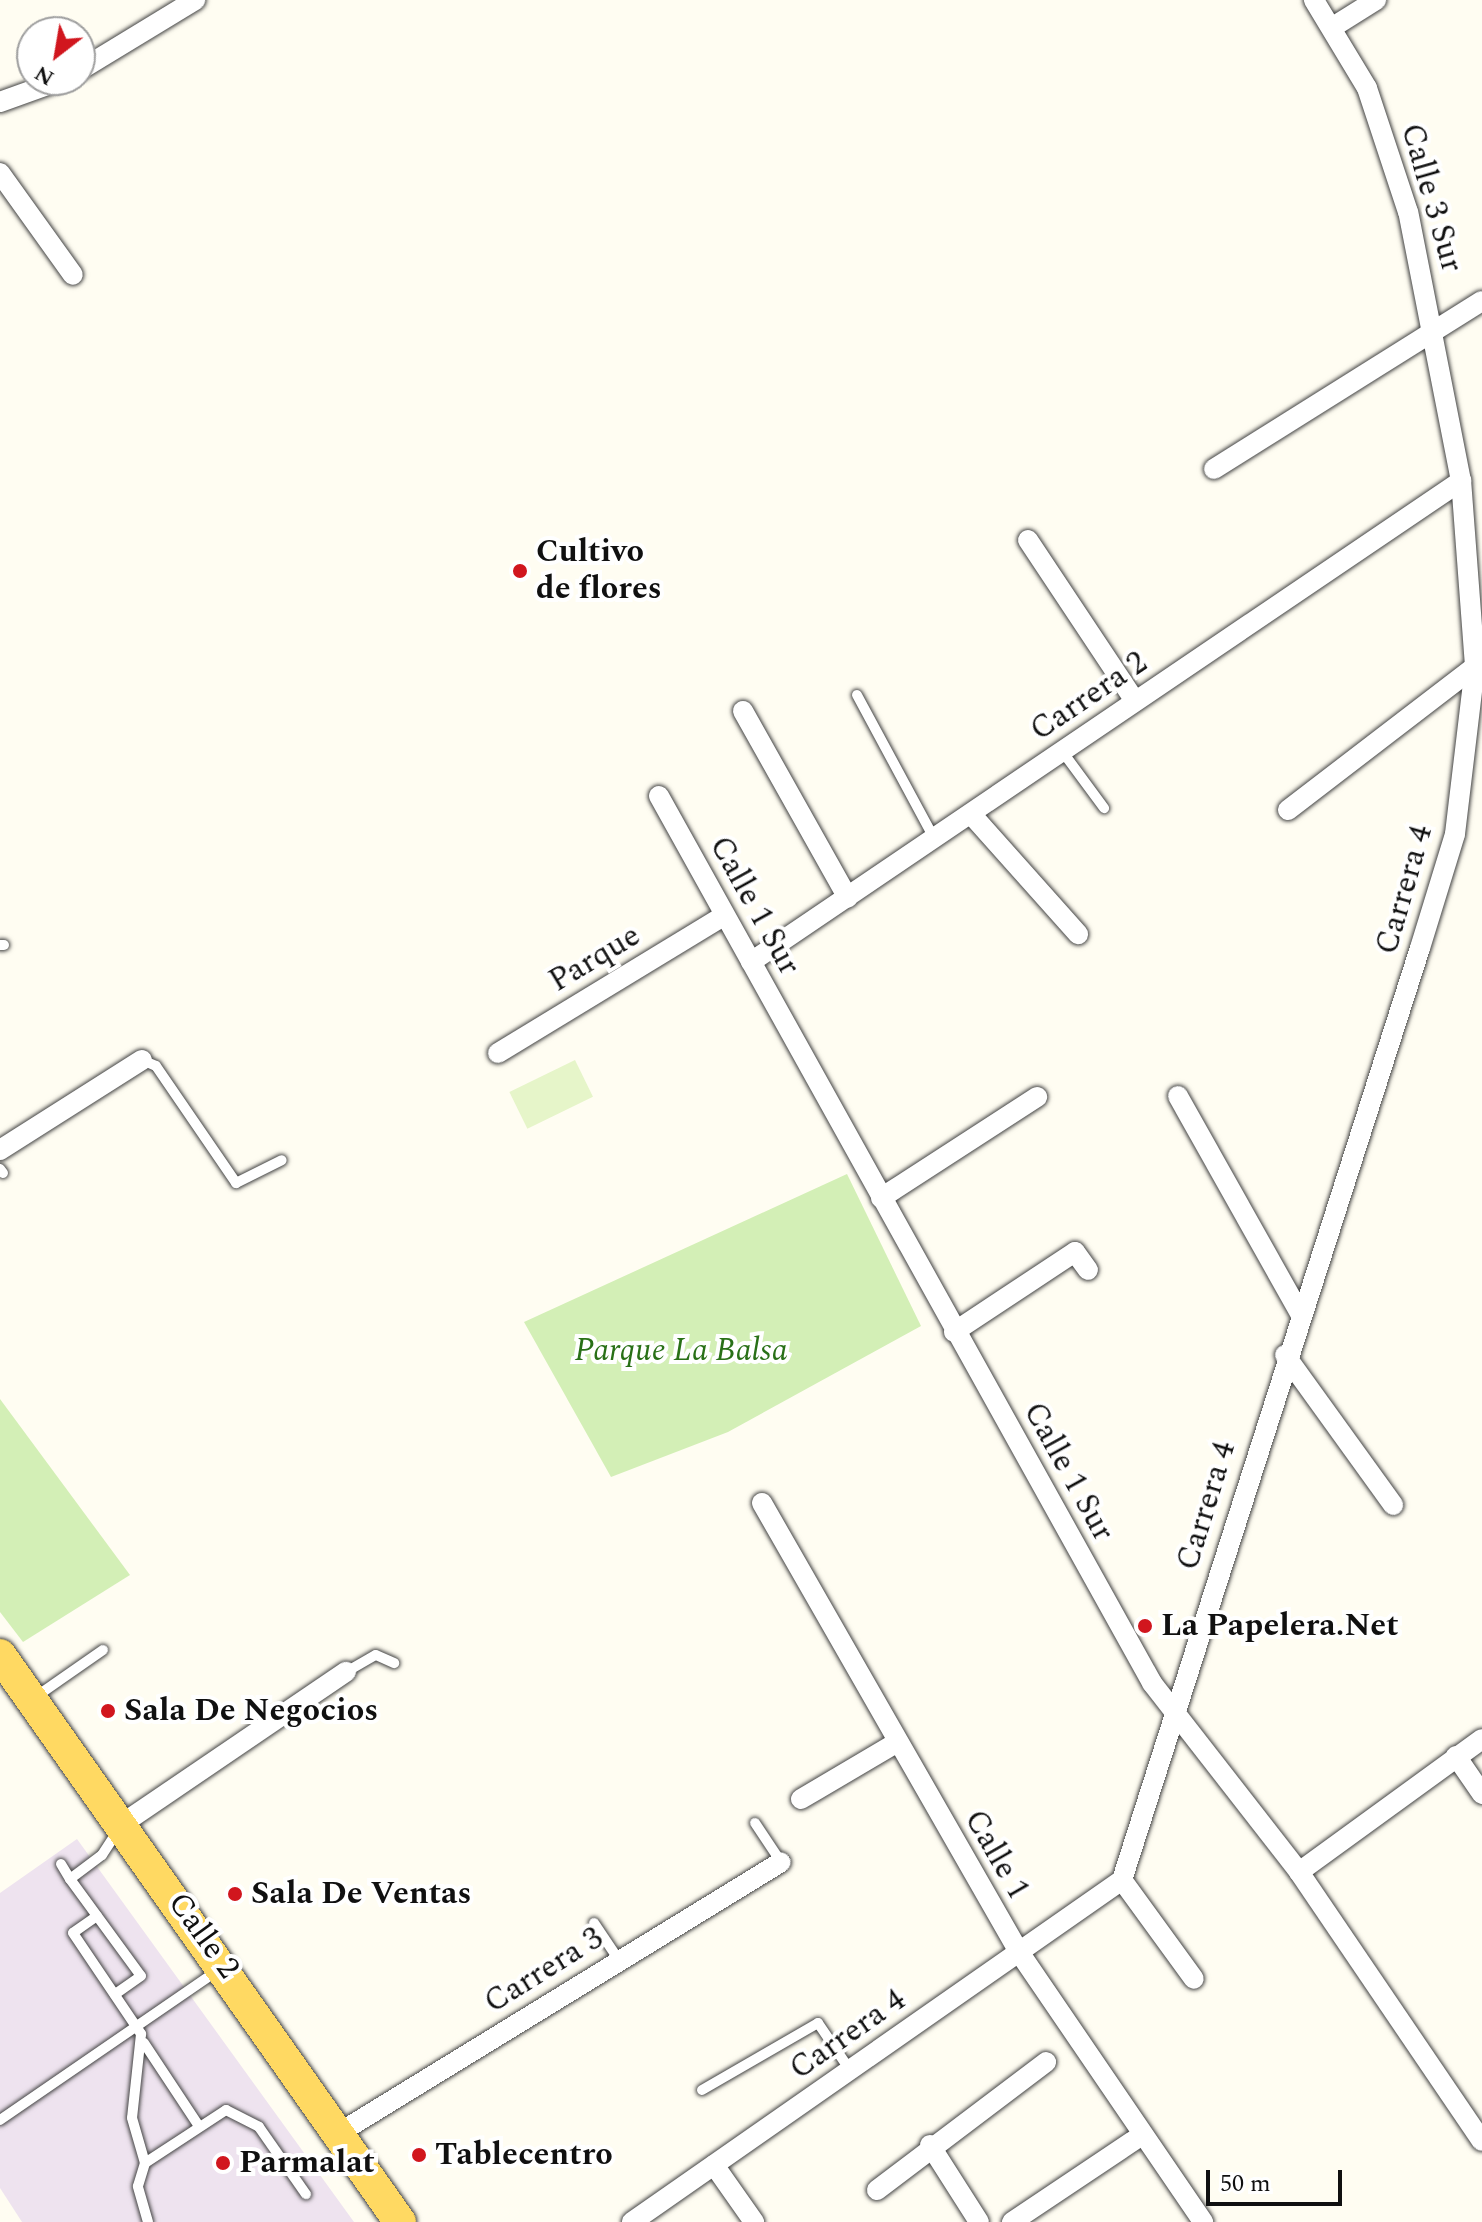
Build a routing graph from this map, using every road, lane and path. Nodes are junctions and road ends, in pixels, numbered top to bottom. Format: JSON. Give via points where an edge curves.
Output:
{"nodes":[{"id":1,"x":195,"y":0,"type":"edge"},
{"id":2,"x":1314,"y":0,"type":"edge"},
{"id":3,"x":1376,"y":0,"type":"edge"},
{"id":4,"x":1333,"y":27,"type":"junction"},
{"id":5,"x":96,"y":60,"type":"edge"},
{"id":6,"x":0,"y":173,"type":"edge"},
{"id":7,"x":73,"y":275,"type":"dead end"},
{"id":8,"x":1482,"y":301,"type":"edge"},
{"id":9,"x":1435,"y":329,"type":"junction"},
{"id":10,"x":1214,"y":469,"type":"dead end"},
{"id":11,"x":1461,"y":481,"type":"junction"},
{"id":12,"x":1028,"y":540,"type":"dead end"},
{"id":13,"x":1480,"y":667,"type":"edge"},
{"id":14,"x":857,"y":695,"type":"dead end"},
{"id":15,"x":1135,"y":701,"type":"junction"},
{"id":16,"x":743,"y":711,"type":"dead end"},
{"id":17,"x":1062,"y":751,"type":"junction"},
{"id":18,"x":659,"y":796,"type":"dead end"},
{"id":19,"x":1104,"y":808,"type":"dead end"},
{"id":20,"x":1288,"y":810,"type":"dead end"},
{"id":21,"x":971,"y":814,"type":"junction"},
{"id":22,"x":934,"y":838,"type":"junction"},
{"id":23,"x":848,"y":898,"type":"junction"},
{"id":24,"x":723,"y":916,"type":"junction"},
{"id":25,"x":1078,"y":934,"type":"dead end"},
{"id":26,"x":751,"y":962,"type":"junction"},
{"id":27,"x":498,"y":1053,"type":"dead end"},
{"id":28,"x":142,"y":1060,"type":"joint"},
{"id":29,"x":1178,"y":1096,"type":"dead end"},
{"id":30,"x":1037,"y":1097,"type":"dead end"},
{"id":31,"x":0,"y":1150,"type":"edge"},
{"id":32,"x":282,"y":1160,"type":"dead end"},
{"id":33,"x":881,"y":1198,"type":"junction"},
{"id":34,"x":1088,"y":1270,"type":"dead end"},
{"id":35,"x":1300,"y":1313,"type":"junction"},
{"id":36,"x":954,"y":1332,"type":"junction"},
{"id":37,"x":1285,"y":1355,"type":"junction"},
{"id":38,"x":762,"y":1503,"type":"dead end"},
{"id":39,"x":1393,"y":1505,"type":"dead end"},
{"id":40,"x":103,"y":1650,"type":"dead end"},
{"id":41,"x":394,"y":1663,"type":"dead end"},
{"id":42,"x":346,"y":1672,"type":"joint"},
{"id":43,"x":13,"y":1678,"type":"edge"},
{"id":44,"x":1177,"y":1709,"type":"junction"},
{"id":45,"x":1482,"y":1739,"type":"edge"},
{"id":46,"x":896,"y":1743,"type":"junction"},
{"id":47,"x":1456,"y":1756,"type":"junction"},
{"id":48,"x":1482,"y":1794,"type":"edge"},
{"id":49,"x":801,"y":1799,"type":"dead end"},
{"id":50,"x":755,"y":1823,"type":"dead end"},
{"id":51,"x":122,"y":1824,"type":"junction"},
{"id":52,"x":781,"y":1862,"type":"joint"},
{"id":53,"x":61,"y":1864,"type":"dead end"},
{"id":54,"x":1299,"y":1872,"type":"junction"},
{"id":55,"x":70,"y":1879,"type":"junction"},
{"id":56,"x":1122,"y":1880,"type":"junction"},
{"id":57,"x":97,"y":1916,"type":"junction"},
{"id":58,"x":594,"y":1923,"type":"dead end"},
{"id":59,"x":1019,"y":1952,"type":"junction"},
{"id":60,"x":619,"y":1960,"type":"junction"},
{"id":61,"x":225,"y":1966,"type":"junction"},
{"id":62,"x":1194,"y":1979,"type":"dead end"},
{"id":63,"x":115,"y":1994,"type":"junction"},
{"id":64,"x":136,"y":2023,"type":"junction"},
{"id":65,"x":144,"y":2043,"type":"junction"},
{"id":66,"x":1046,"y":2062,"type":"dead end"},
{"id":67,"x":850,"y":2070,"type":"junction"},
{"id":68,"x":702,"y":2090,"type":"dead end"},
{"id":69,"x":0,"y":2120,"type":"edge"},
{"id":70,"x":199,"y":2126,"type":"junction"},
{"id":71,"x":339,"y":2133,"type":"junction"},
{"id":72,"x":1142,"y":2135,"type":"junction"},
{"id":73,"x":1481,"y":2139,"type":"edge"},
{"id":74,"x":930,"y":2145,"type":"junction"},
{"id":75,"x":145,"y":2163,"type":"junction"},
{"id":76,"x":714,"y":2165,"type":"junction"},
{"id":77,"x":877,"y":2190,"type":"dead end"},
{"id":78,"x":306,"y":2194,"type":"dead end"},
{"id":79,"x":148,"y":2222,"type":"edge"},
{"id":80,"x":400,"y":2222,"type":"edge"},
{"id":81,"x":632,"y":2222,"type":"edge"},
{"id":82,"x":754,"y":2222,"type":"edge"},
{"id":83,"x":979,"y":2222,"type":"edge"},
{"id":84,"x":1012,"y":2222,"type":"edge"},
{"id":85,"x":1203,"y":2222,"type":"edge"}],
"edges":[{"from":1,"to":5,"type":"street"},
{"from":2,"to":4,"type":"street","name":"Calle 3 Sur"},
{"from":3,"to":4,"type":"street"},
{"from":4,"to":9,"type":"street","name":"Calle 3 Sur","via":[[1367,88]]},
{"from":6,"to":7,"type":"street"},
{"from":8,"to":9,"type":"street"},
{"from":9,"to":10,"type":"street"},
{"from":9,"to":11,"type":"street","name":"Calle 3 Sur"},
{"from":11,"to":13,"type":"street","name":"Calle 3 Sur"},
{"from":11,"to":15,"type":"street","name":"Carrera 2"},
{"from":12,"to":15,"type":"street"},
{"from":13,"to":20,"type":"street"},
{"from":13,"to":35,"type":"street","name":"Carrera 4","via":[[1455,834]]},
{"from":14,"to":22,"type":"lane"},
{"from":15,"to":17,"type":"street","name":"Carrera 2"},
{"from":16,"to":23,"type":"street"},
{"from":17,"to":19,"type":"lane"},
{"from":17,"to":21,"type":"street","name":"Carrera 2"},
{"from":18,"to":24,"type":"street","name":"Calle 1 Sur"},
{"from":21,"to":22,"type":"street","name":"Carrera 2"},
{"from":21,"to":25,"type":"street"},
{"from":22,"to":23,"type":"street","name":"Carrera 2"},
{"from":23,"to":26,"type":"street","name":"Carrera 2"},
{"from":24,"to":26,"type":"street","name":"Calle 1 Sur"},
{"from":24,"to":27,"type":"street","name":"Parque"},
{"from":26,"to":33,"type":"street","name":"Calle 1 Sur"},
{"from":28,"to":31,"type":"street"},
{"from":28,"to":32,"type":"lane","via":[[156,1066],[236,1183]]},
{"from":29,"to":35,"type":"street"},
{"from":30,"to":33,"type":"street"},
{"from":33,"to":36,"type":"street","name":"Calle 1 Sur"},
{"from":34,"to":36,"type":"street","via":[[1075,1252]]},
{"from":35,"to":37,"type":"street","name":"Carrera 4"},
{"from":36,"to":44,"type":"street","name":"Calle 1 Sur","via":[[1152,1683]]},
{"from":37,"to":39,"type":"street"},
{"from":37,"to":44,"type":"street","name":"Carrera 4"},
{"from":38,"to":46,"type":"street","name":"Calle 1"},
{"from":40,"to":43,"type":"lane"},
{"from":41,"to":42,"type":"lane","via":[[376,1655]]},
{"from":42,"to":51,"type":"street"},
{"from":43,"to":51,"type":"main road","name":"Calle 2"},
{"from":44,"to":54,"type":"street","name":"Calle 1 Sur"},
{"from":44,"to":56,"type":"street","name":"Carrera 4"},
{"from":45,"to":47,"type":"street"},
{"from":46,"to":49,"type":"street"},
{"from":46,"to":59,"type":"street","name":"Calle 1"},
{"from":47,"to":48,"type":"street"},
{"from":47,"to":54,"type":"street"},
{"from":50,"to":52,"type":"lane"},
{"from":51,"to":55,"type":"lane","via":[[102,1855]]},
{"from":51,"to":61,"type":"main road","name":"Calle 2"},
{"from":52,"to":60,"type":"street","name":"Carrera 3"},
{"from":53,"to":55,"type":"lane"},
{"from":54,"to":73,"type":"street","name":"Calle 1 Sur"},
{"from":55,"to":57,"type":"lane"},
{"from":56,"to":59,"type":"street","name":"Carrera 4"},
{"from":56,"to":62,"type":"street"},
{"from":57,"to":63,"type":"lane","via":[[73,1933]]},
{"from":57,"to":63,"type":"lane","via":[[141,1976]]},
{"from":58,"to":60,"type":"lane"},
{"from":59,"to":67,"type":"street","name":"Carrera 4"},
{"from":59,"to":72,"type":"street","name":"Calle 1"},
{"from":60,"to":71,"type":"street","name":"Carrera 3"},
{"from":61,"to":64,"type":"lane"},
{"from":61,"to":71,"type":"main road","name":"Calle 2"},
{"from":63,"to":64,"type":"lane"},
{"from":64,"to":65,"type":"lane"},
{"from":64,"to":69,"type":"lane"},
{"from":65,"to":70,"type":"lane"},
{"from":65,"to":75,"type":"lane","via":[[132,2118]]},
{"from":66,"to":74,"type":"street"},
{"from":67,"to":68,"type":"lane","via":[[818,2023]]},
{"from":67,"to":76,"type":"street","name":"Carrera 4"},
{"from":70,"to":75,"type":"lane"},
{"from":70,"to":78,"type":"lane","via":[[226,2110],[246,2117]]},
{"from":71,"to":80,"type":"main road","name":"Calle 2"},
{"from":72,"to":84,"type":"street"},
{"from":72,"to":85,"type":"street","name":"Calle 1"},
{"from":74,"to":77,"type":"street"},
{"from":74,"to":83,"type":"street"},
{"from":75,"to":79,"type":"lane","via":[[138,2186]]},
{"from":76,"to":81,"type":"street","name":"Carrera 4"},
{"from":76,"to":82,"type":"street"}]}
